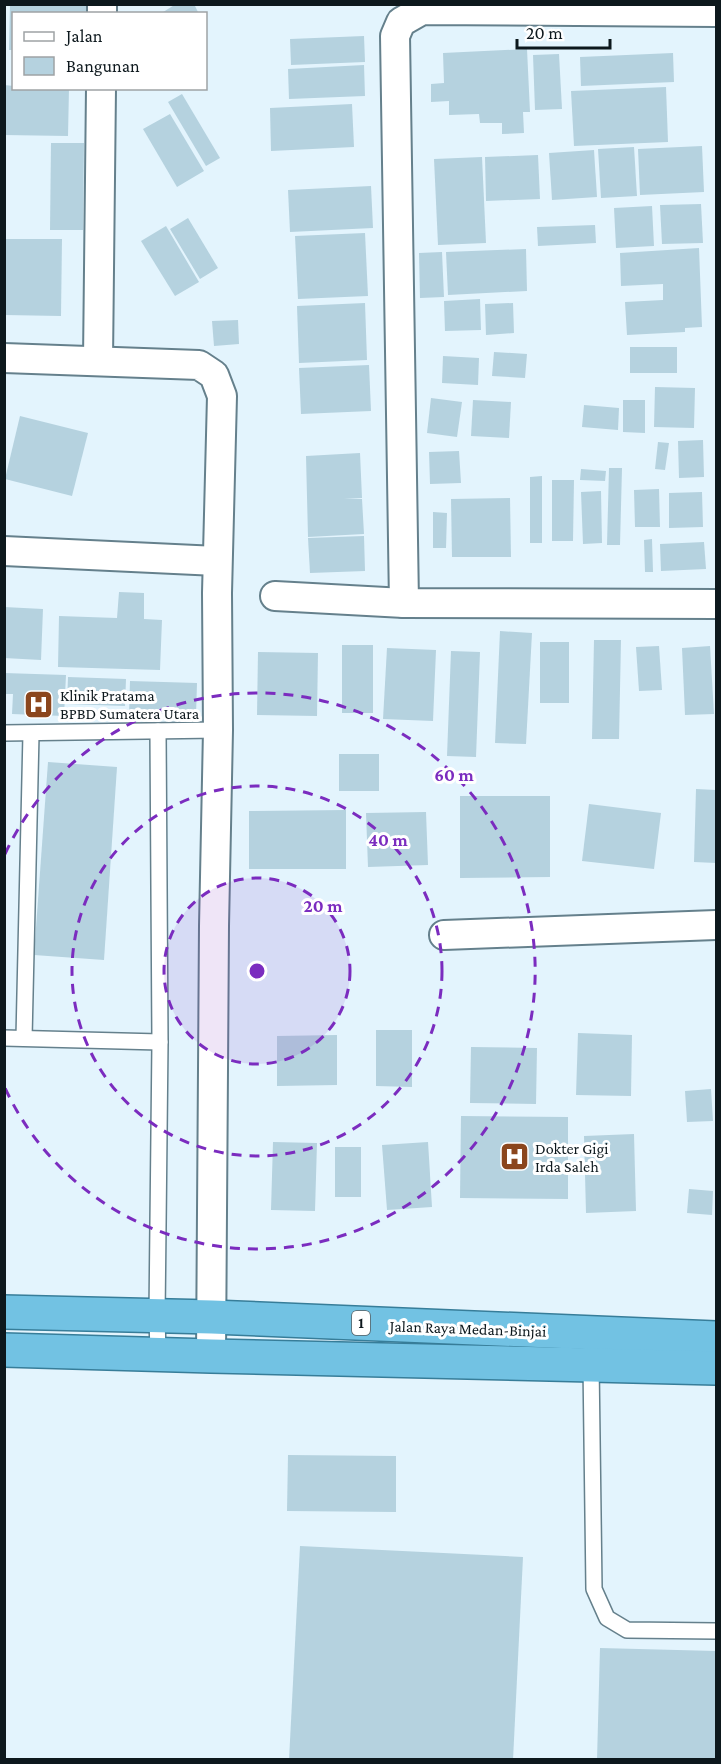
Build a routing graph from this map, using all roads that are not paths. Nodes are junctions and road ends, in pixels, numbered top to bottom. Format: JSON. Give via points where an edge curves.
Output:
{"nodes":[{"id":1,"x":717,"y":12,"type":"edge"},
{"id":2,"x":101,"y":90,"type":"edge"},
{"id":3,"x":4,"y":358,"type":"edge"},
{"id":4,"x":98,"y":360,"type":"junction"},
{"id":5,"x":4,"y":551,"type":"edge"},
{"id":6,"x":217,"y":561,"type":"junction"},
{"id":7,"x":275,"y":596,"type":"dead end"},
{"id":8,"x":404,"y":603,"type":"junction"},
{"id":9,"x":717,"y":604,"type":"edge"},
{"id":10,"x":218,"y":730,"type":"junction"},
{"id":11,"x":158,"y":731,"type":"junction"},
{"id":12,"x":4,"y":733,"type":"edge"},
{"id":13,"x":31,"y":734,"type":"junction"},
{"id":14,"x":717,"y":925,"type":"edge"},
{"id":15,"x":444,"y":935,"type":"dead end"},
{"id":16,"x":4,"y":1038,"type":"edge"},
{"id":17,"x":24,"y":1038,"type":"junction"},
{"id":18,"x":160,"y":1042,"type":"junction"},
{"id":19,"x":4,"y":1312,"type":"edge"},
{"id":20,"x":157,"y":1316,"type":"junction"},
{"id":21,"x":212,"y":1317,"type":"junction"},
{"id":22,"x":717,"y":1338,"type":"edge"},
{"id":23,"x":591,"y":1349,"type":"junction"},
{"id":24,"x":4,"y":1350,"type":"edge"},
{"id":25,"x":158,"y":1355,"type":"junction"},
{"id":26,"x":211,"y":1356,"type":"junction"},
{"id":27,"x":717,"y":1368,"type":"edge"},
{"id":28,"x":717,"y":1631,"type":"edge"}],
"edges":[{"from":1,"to":8,"type":"street","via":[[422,10],[401,22],[395,36]]},
{"from":2,"to":4,"type":"street"},
{"from":3,"to":4,"type":"street"},
{"from":4,"to":6,"type":"street","via":[[199,364],[214,375],[222,396]]},
{"from":5,"to":6,"type":"street"},
{"from":6,"to":10,"type":"street"},
{"from":7,"to":8,"type":"street"},
{"from":8,"to":9,"type":"street"},
{"from":10,"to":11,"type":"lane"},
{"from":10,"to":21,"type":"street"},
{"from":11,"to":13,"type":"lane"},
{"from":11,"to":18,"type":"lane"},
{"from":12,"to":13,"type":"lane"},
{"from":13,"to":17,"type":"lane"},
{"from":14,"to":15,"type":"street"},
{"from":16,"to":17,"type":"lane"},
{"from":17,"to":18,"type":"lane"},
{"from":18,"to":20,"type":"lane"},
{"from":19,"to":20,"type":"highway","name":"Jalan Raya Medan-Binjai","number":"1"},
{"from":20,"to":21,"type":"highway","name":"Jalan Raya Medan-Binjai","number":"1"},
{"from":20,"to":25,"type":"lane"},
{"from":21,"to":23,"type":"highway","name":"Jalan Raya Medan-Binjai","number":"1"},
{"from":21,"to":26,"type":"street"},
{"from":22,"to":23,"type":"highway","name":"Jalan Raya Medan-Binjai","number":"1"},
{"from":23,"to":26,"type":"highway","name":"Jalan Raya Medan-Binjai","number":"1"},
{"from":23,"to":27,"type":"highway","name":"Jalan Raya Medan-Binjai","number":"1"},
{"from":23,"to":28,"type":"lane","via":[[594,1589],[607,1618],[627,1630]]},
{"from":24,"to":25,"type":"highway","name":"Jalan Raya Medan-Binjai","number":"1"},
{"from":25,"to":26,"type":"highway","name":"Jalan Raya Medan-Binjai","number":"1"}]}
